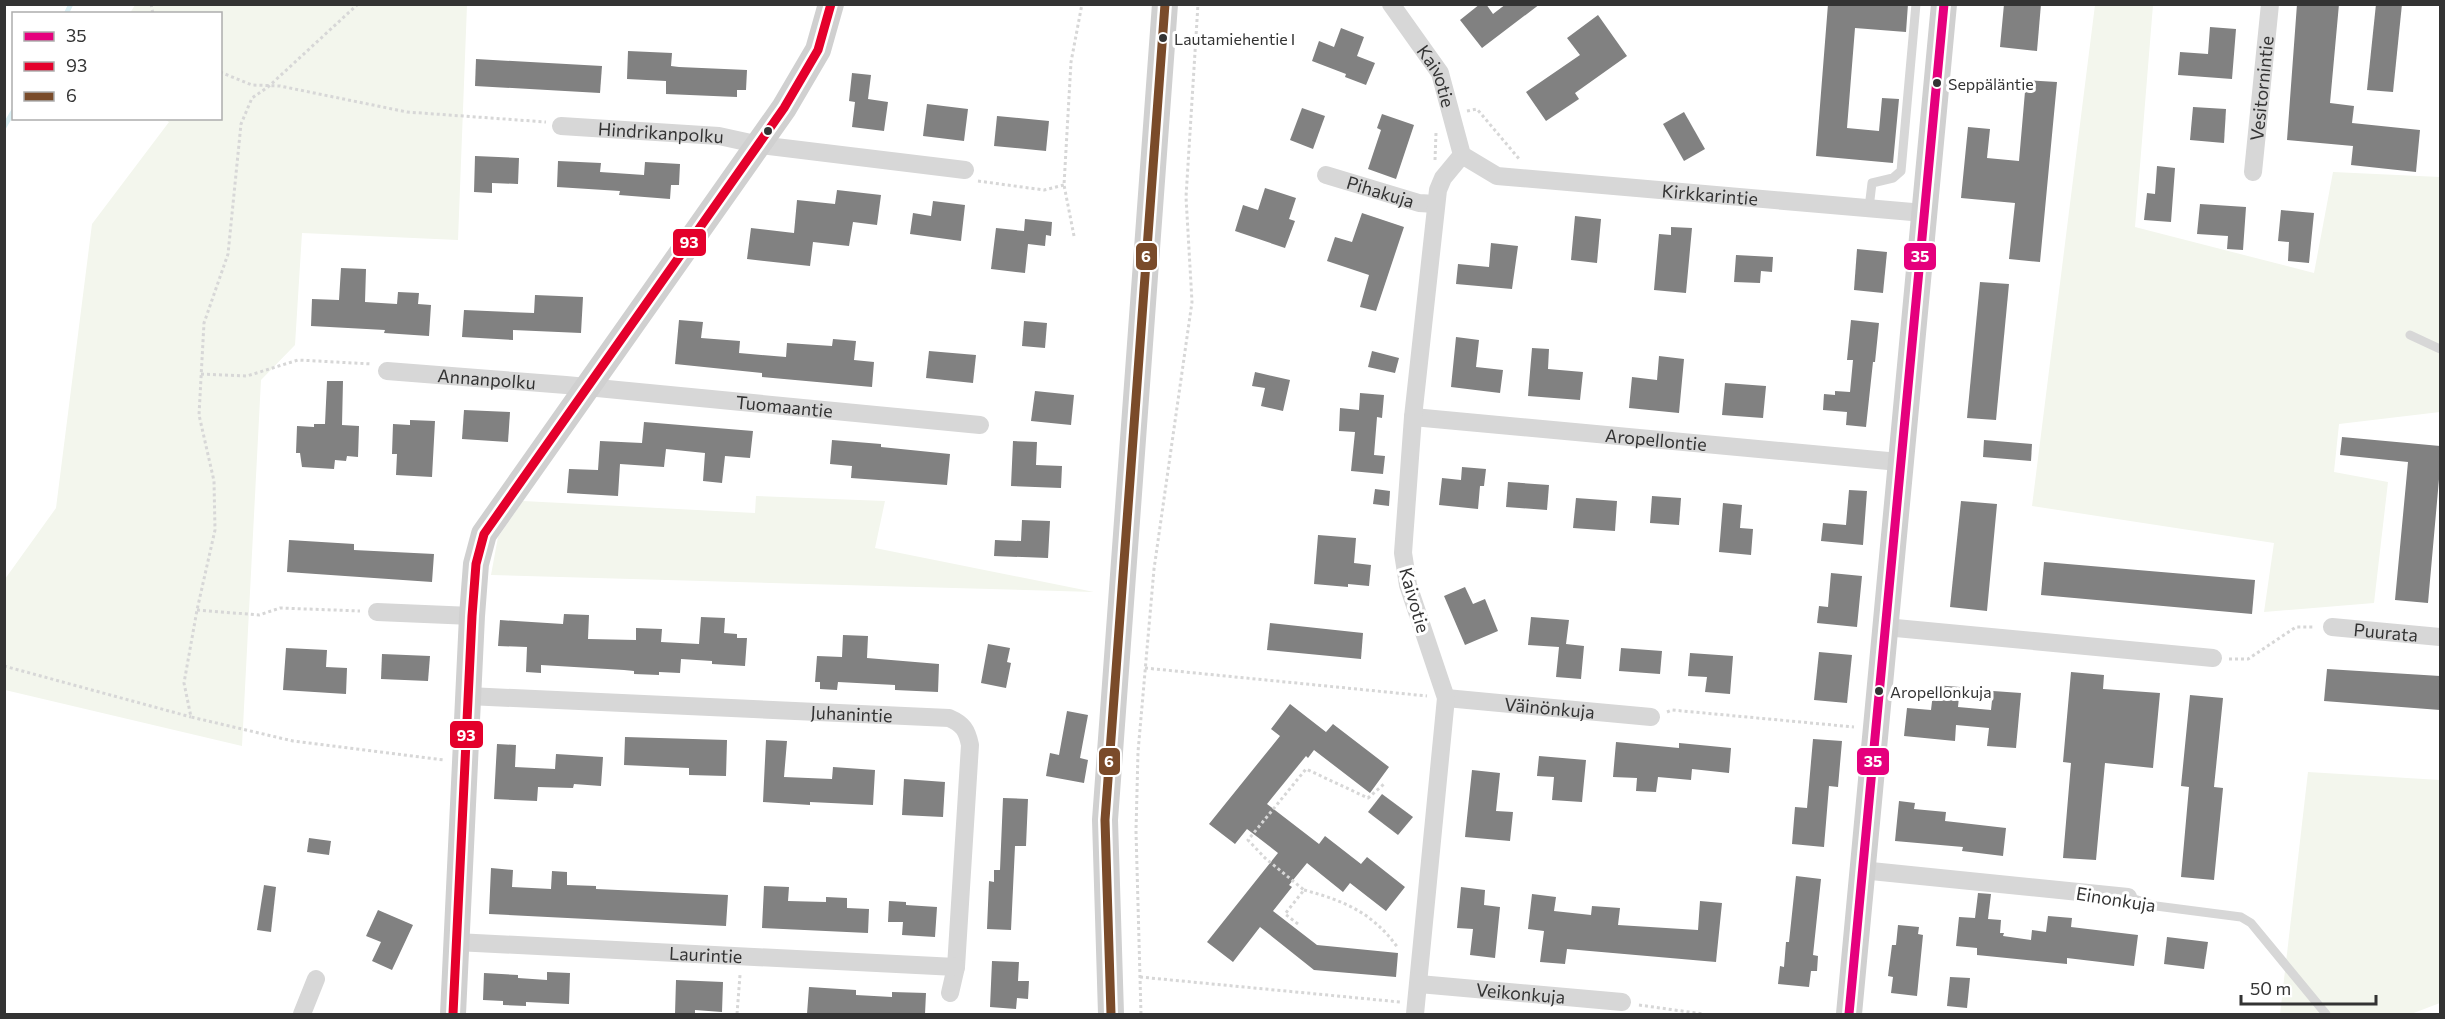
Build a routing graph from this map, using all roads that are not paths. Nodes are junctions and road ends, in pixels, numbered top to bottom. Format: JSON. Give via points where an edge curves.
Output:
{"nodes":[{"id":1,"x":831,"y":4,"type":"edge"},
{"id":2,"x":1166,"y":4,"type":"edge"},
{"id":3,"x":1391,"y":4,"type":"edge"},
{"id":4,"x":1916,"y":4,"type":"edge"},
{"id":5,"x":1944,"y":4,"type":"edge"},
{"id":6,"x":2270,"y":4,"type":"edge"},
{"id":7,"x":561,"y":126,"type":"road end"},
{"id":8,"x":760,"y":145,"type":"junction"},
{"id":9,"x":1462,"y":155,"type":"junction"},
{"id":10,"x":965,"y":170,"type":"road end"},
{"id":11,"x":2253,"y":172,"type":"dead end"},
{"id":12,"x":1326,"y":175,"type":"dead end"},
{"id":13,"x":1436,"y":204,"type":"junction"},
{"id":14,"x":1869,"y":208,"type":"junction"},
{"id":15,"x":1924,"y":213,"type":"junction"},
{"id":16,"x":2410,"y":335,"type":"dead end"},
{"id":17,"x":2440,"y":349,"type":"edge"},
{"id":18,"x":387,"y":371,"type":"road end"},
{"id":19,"x":588,"y":388,"type":"junction"},
{"id":20,"x":1413,"y":417,"type":"junction"},
{"id":21,"x":980,"y":425,"type":"dead end"},
{"id":22,"x":1899,"y":462,"type":"junction"},
{"id":23,"x":376,"y":612,"type":"road end"},
{"id":24,"x":472,"y":615,"type":"junction"},
{"id":25,"x":1885,"y":627,"type":"junction"},
{"id":26,"x":2332,"y":627,"type":"road end"},
{"id":27,"x":2440,"y":637,"type":"edge"},
{"id":28,"x":2213,"y":658,"type":"road end"},
{"id":29,"x":468,"y":696,"type":"junction"},
{"id":30,"x":1446,"y":698,"type":"junction"},
{"id":31,"x":1651,"y":717,"type":"road end"},
{"id":32,"x":1861,"y":870,"type":"junction"},
{"id":33,"x":2128,"y":897,"type":"joint"},
{"id":34,"x":456,"y":942,"type":"junction"},
{"id":35,"x":956,"y":967,"type":"junction"},
{"id":36,"x":316,"y":979,"type":"dead end"},
{"id":37,"x":1419,"y":984,"type":"junction"},
{"id":38,"x":950,"y":993,"type":"dead end"},
{"id":39,"x":1622,"y":1002,"type":"road end"},
{"id":40,"x":1416,"y":1009,"type":"edge"},
{"id":41,"x":302,"y":1014,"type":"edge"},
{"id":42,"x":453,"y":1014,"type":"edge"},
{"id":43,"x":1111,"y":1014,"type":"edge"},
{"id":44,"x":1849,"y":1014,"type":"edge"},
{"id":45,"x":2326,"y":1014,"type":"edge"}],
"edges":[{"from":1,"to":8,"type":"street","via":[[818,50]]},
{"from":2,"to":43,"type":"street","via":[[1105,820]]},
{"from":3,"to":9,"type":"street","name":"Kaivotie","via":[[1440,73]]},
{"from":4,"to":14,"type":"lane","via":[[1901,171],[1893,178],[1872,183]]},
{"from":5,"to":15,"type":"street"},
{"from":6,"to":11,"type":"street","name":"Vesitornintie"},
{"from":7,"to":8,"type":"street","name":"Hindrikanpolku","via":[[719,136]]},
{"from":8,"to":10,"type":"street","name":"Hindrikanpolku"},
{"from":8,"to":19,"type":"street"},
{"from":9,"to":13,"type":"street","name":"Kaivotie","via":[[1443,178]]},
{"from":9,"to":14,"type":"street","name":"Kirkkarintie","via":[[1497,176]]},
{"from":12,"to":13,"type":"street","name":"Pihakuja","via":[[1419,203]]},
{"from":13,"to":20,"type":"street","name":"Kaivotie"},
{"from":14,"to":15,"type":"street","name":"Kirkkarintie"},
{"from":15,"to":22,"type":"street"},
{"from":16,"to":17,"type":"lane"},
{"from":18,"to":19,"type":"street","name":"Annanpolku"},
{"from":19,"to":21,"type":"street","name":"Tuomaantie"},
{"from":19,"to":24,"type":"street","via":[[484,534],[476,564]]},
{"from":20,"to":22,"type":"street","name":"Aropellontie"},
{"from":20,"to":30,"type":"street","name":"Kaivotie","via":[[1402,553],[1408,585]]},
{"from":22,"to":25,"type":"street"},
{"from":23,"to":24,"type":"street"},
{"from":24,"to":29,"type":"street"},
{"from":25,"to":28,"type":"street"},
{"from":25,"to":32,"type":"street"},
{"from":26,"to":27,"type":"street","name":"Puurata"},
{"from":29,"to":34,"type":"street"},
{"from":29,"to":35,"type":"street","name":"Juhanintie","via":[[949,718],[961,723],[968,732],[970,745]]},
{"from":30,"to":31,"type":"street","name":"Väinönkuja"},
{"from":30,"to":37,"type":"street","name":"Kaivotie"},
{"from":32,"to":33,"type":"street","name":"Einonkuja"},
{"from":32,"to":44,"type":"street"},
{"from":33,"to":45,"type":"lane","name":"Einonkuja","via":[[2156,906],[2241,917]]},
{"from":34,"to":35,"type":"street","name":"Laurintie"},
{"from":34,"to":42,"type":"street"},
{"from":35,"to":38,"type":"street","name":"Juhanintie"},
{"from":36,"to":41,"type":"street"},
{"from":37,"to":39,"type":"street","name":"Veikonkuja"},
{"from":37,"to":40,"type":"street","name":"Kaivotie"}]}
